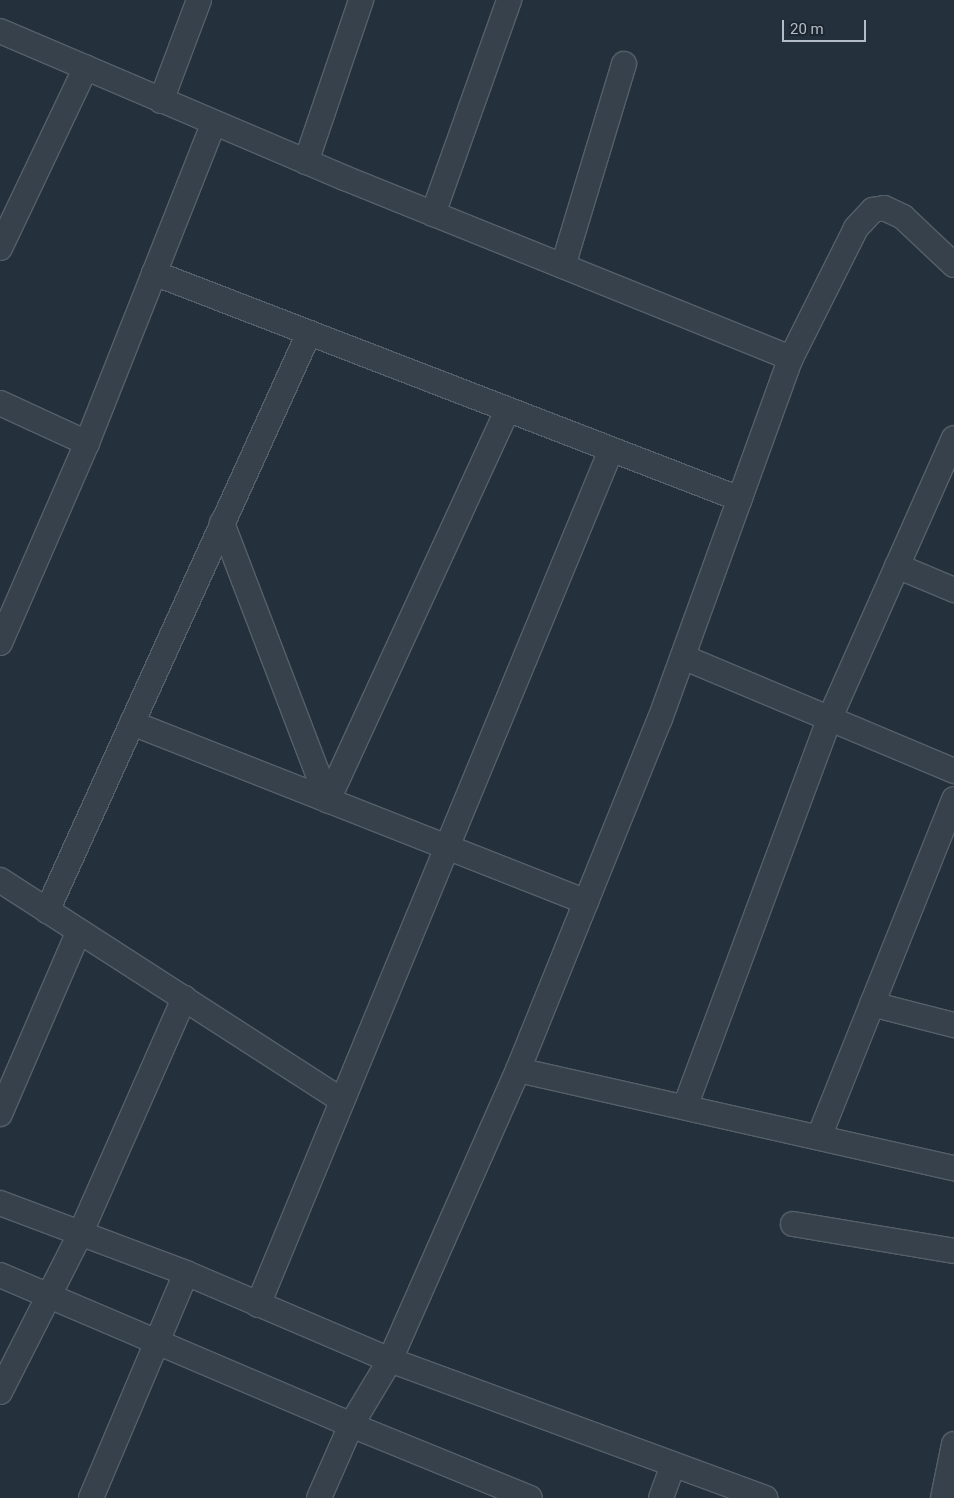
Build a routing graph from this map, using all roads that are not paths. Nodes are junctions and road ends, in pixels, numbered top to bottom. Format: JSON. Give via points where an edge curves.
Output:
{"nodes":[{"id":1,"x":200,"y":0,"type":"edge"},
{"id":2,"x":361,"y":0,"type":"edge"},
{"id":3,"x":509,"y":0,"type":"edge"},
{"id":4,"x":0,"y":31,"type":"edge"},
{"id":5,"x":624,"y":64,"type":"dead end"},
{"id":6,"x":86,"y":67,"type":"junction"},
{"id":7,"x":161,"y":101,"type":"junction"},
{"id":8,"x":214,"y":123,"type":"junction"},
{"id":9,"x":306,"y":162,"type":"junction"},
{"id":10,"x":9,"y":204,"type":"edge"},
{"id":11,"x":433,"y":214,"type":"junction"},
{"id":12,"x":0,"y":248,"type":"edge"},
{"id":13,"x":954,"y":265,"type":"edge"},
{"id":14,"x":564,"y":266,"type":"junction"},
{"id":15,"x":154,"y":273,"type":"junction"},
{"id":16,"x":309,"y":333,"type":"junction"},
{"id":17,"x":791,"y":358,"type":"junction"},
{"id":18,"x":0,"y":403,"type":"edge"},
{"id":19,"x":507,"y":410,"type":"junction"},
{"id":20,"x":954,"y":438,"type":"edge"},
{"id":21,"x":88,"y":443,"type":"junction"},
{"id":22,"x":612,"y":450,"type":"junction"},
{"id":23,"x":740,"y":500,"type":"junction"},
{"id":24,"x":222,"y":524,"type":"junction"},
{"id":25,"x":897,"y":566,"type":"junction"},
{"id":26,"x":954,"y":590,"type":"edge"},
{"id":27,"x":0,"y":643,"type":"edge"},
{"id":28,"x":683,"y":657,"type":"junction"},
{"id":29,"x":829,"y":720,"type":"junction"},
{"id":30,"x":132,"y":723,"type":"junction"},
{"id":31,"x":954,"y":771,"type":"edge"},
{"id":32,"x":954,"y":799,"type":"edge"},
{"id":33,"x":328,"y":800,"type":"junction"},
{"id":34,"x":447,"y":848,"type":"junction"},
{"id":35,"x":0,"y":880,"type":"edge"},
{"id":36,"x":586,"y":902,"type":"junction"},
{"id":37,"x":48,"y":911,"type":"junction"},
{"id":38,"x":79,"y":931,"type":"junction"},
{"id":39,"x":184,"y":998,"type":"junction"},
{"id":40,"x":872,"y":1004,"type":"junction"},
{"id":41,"x":954,"y":1025,"type":"edge"},
{"id":42,"x":518,"y":1070,"type":"junction"},
{"id":43,"x":342,"y":1100,"type":"junction"},
{"id":44,"x":685,"y":1107,"type":"junction"},
{"id":45,"x":0,"y":1114,"type":"edge"},
{"id":46,"x":819,"y":1137,"type":"junction"},
{"id":47,"x":954,"y":1168,"type":"edge"},
{"id":48,"x":0,"y":1202,"type":"edge"},
{"id":49,"x":792,"y":1224,"type":"dead end"},
{"id":50,"x":80,"y":1232,"type":"junction"},
{"id":51,"x":954,"y":1251,"type":"edge"},
{"id":52,"x":186,"y":1273,"type":"junction"},
{"id":53,"x":0,"y":1275,"type":"edge"},
{"id":54,"x":47,"y":1293,"type":"junction"},
{"id":55,"x":258,"y":1305,"type":"junction"},
{"id":56,"x":157,"y":1341,"type":"junction"},
{"id":57,"x":390,"y":1360,"type":"junction"},
{"id":58,"x":0,"y":1392,"type":"edge"},
{"id":59,"x":351,"y":1425,"type":"junction"},
{"id":60,"x":954,"y":1444,"type":"edge"},
{"id":61,"x":673,"y":1465,"type":"junction"},
{"id":62,"x":91,"y":1498,"type":"edge"},
{"id":63,"x":319,"y":1498,"type":"edge"},
{"id":64,"x":530,"y":1498,"type":"edge"},
{"id":65,"x":661,"y":1498,"type":"edge"},
{"id":66,"x":765,"y":1498,"type":"edge"},
{"id":67,"x":943,"y":1498,"type":"edge"}],
"edges":[{"from":1,"to":7,"type":"street"},
{"from":2,"to":9,"type":"street"},
{"from":3,"to":11,"type":"street"},
{"from":4,"to":6,"type":"street"},
{"from":5,"to":14,"type":"street"},
{"from":6,"to":7,"type":"street"},
{"from":6,"to":10,"type":"street"},
{"from":7,"to":8,"type":"street"},
{"from":8,"to":9,"type":"street"},
{"from":8,"to":15,"type":"street"},
{"from":9,"to":11,"type":"street"},
{"from":10,"to":12,"type":"street"},
{"from":11,"to":14,"type":"street"},
{"from":13,"to":17,"type":"street","via":[[903,217],[884,208],[873,210],[856,228]]},
{"from":14,"to":17,"type":"street"},
{"from":15,"to":16,"type":"street"},
{"from":15,"to":21,"type":"street"},
{"from":16,"to":19,"type":"street"},
{"from":16,"to":24,"type":"street"},
{"from":17,"to":23,"type":"street"},
{"from":18,"to":21,"type":"street"},
{"from":19,"to":22,"type":"street"},
{"from":19,"to":33,"type":"street"},
{"from":20,"to":25,"type":"street"},
{"from":21,"to":27,"type":"street"},
{"from":22,"to":23,"type":"street"},
{"from":22,"to":34,"type":"street"},
{"from":23,"to":28,"type":"street"},
{"from":24,"to":30,"type":"street"},
{"from":24,"to":33,"type":"street"},
{"from":25,"to":26,"type":"street"},
{"from":25,"to":29,"type":"street"},
{"from":28,"to":29,"type":"street"},
{"from":28,"to":36,"type":"street"},
{"from":29,"to":31,"type":"street"},
{"from":29,"to":44,"type":"street"},
{"from":30,"to":33,"type":"street"},
{"from":30,"to":37,"type":"street"},
{"from":32,"to":40,"type":"street"},
{"from":33,"to":34,"type":"street"},
{"from":34,"to":36,"type":"street"},
{"from":34,"to":43,"type":"street"},
{"from":35,"to":37,"type":"street"},
{"from":36,"to":42,"type":"street"},
{"from":37,"to":38,"type":"street"},
{"from":38,"to":39,"type":"street"},
{"from":38,"to":45,"type":"street"},
{"from":39,"to":43,"type":"street"},
{"from":39,"to":50,"type":"street"},
{"from":40,"to":41,"type":"street"},
{"from":40,"to":46,"type":"street"},
{"from":42,"to":44,"type":"street"},
{"from":42,"to":57,"type":"street"},
{"from":43,"to":55,"type":"street"},
{"from":44,"to":46,"type":"street"},
{"from":46,"to":47,"type":"street"},
{"from":48,"to":50,"type":"street"},
{"from":49,"to":51,"type":"street"},
{"from":50,"to":52,"type":"street"},
{"from":50,"to":54,"type":"street"},
{"from":52,"to":55,"type":"street"},
{"from":52,"to":56,"type":"street"},
{"from":53,"to":54,"type":"street"},
{"from":54,"to":56,"type":"street"},
{"from":54,"to":58,"type":"street"},
{"from":55,"to":57,"type":"street"},
{"from":56,"to":59,"type":"street"},
{"from":56,"to":62,"type":"street"},
{"from":57,"to":59,"type":"street"},
{"from":57,"to":61,"type":"street"},
{"from":59,"to":63,"type":"street"},
{"from":59,"to":64,"type":"street"},
{"from":60,"to":67,"type":"street"},
{"from":61,"to":65,"type":"street"},
{"from":61,"to":66,"type":"street"}]}
